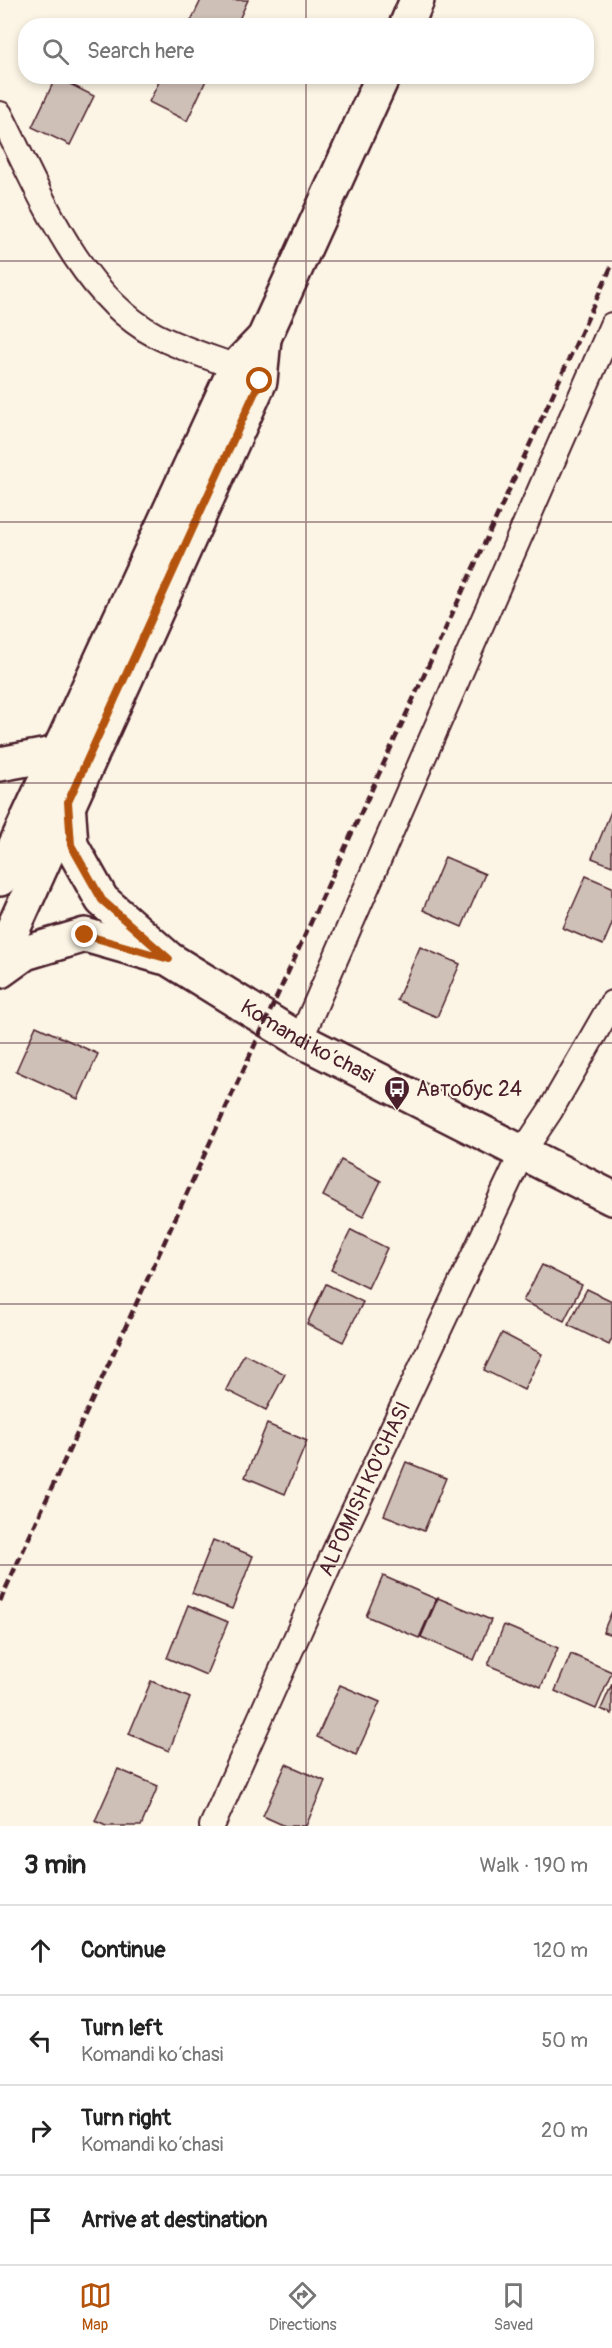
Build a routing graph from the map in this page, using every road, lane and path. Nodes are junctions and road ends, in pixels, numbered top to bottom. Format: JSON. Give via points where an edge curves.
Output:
{"nodes":[{"id":1,"x":417,"y":0,"type":"edge"},
{"id":2,"x":409,"y":18,"type":"edge"},
{"id":3,"x":379,"y":84,"type":"edge"},
{"id":4,"x":0,"y":114,"type":"edge"},
{"id":5,"x":612,"y":326,"type":"edge"},
{"id":6,"x":264,"y":338,"type":"junction"},
{"id":7,"x":236,"y":368,"type":"junction"},
{"id":8,"x":59,"y":753,"type":"junction"},
{"id":9,"x":0,"y":765,"type":"edge"},
{"id":10,"x":68,"y":802,"type":"junction"},
{"id":11,"x":0,"y":879,"type":"edge"},
{"id":12,"x":0,"y":958,"type":"edge"},
{"id":13,"x":169,"y":959,"type":"junction"},
{"id":14,"x":0,"y":971,"type":"edge"},
{"id":15,"x":612,"y":1003,"type":"edge"},
{"id":16,"x":300,"y":1040,"type":"junction"},
{"id":17,"x":522,"y":1153,"type":"junction"},
{"id":18,"x":612,"y":1198,"type":"edge"},
{"id":19,"x":212,"y":1826,"type":"edge"}],
"edges":[{"from":1,"to":2,"type":"main road"},
{"from":3,"to":6,"type":"main road"},
{"from":4,"to":7,"type":"street","via":[[71,252],[118,308],[155,335]]},
{"from":5,"to":16,"type":"street"},
{"from":6,"to":7,"type":"main road"},
{"from":6,"to":10,"type":"main road","via":[[260,381]]},
{"from":7,"to":8,"type":"main road"},
{"from":8,"to":9,"type":"main road"},
{"from":8,"to":11,"type":"main road"},
{"from":10,"to":12,"type":"main road"},
{"from":10,"to":13,"type":"main road","name":"Komandi ko‘chasi","via":[[71,845],[102,900]]},
{"from":13,"to":14,"type":"main road","name":"Komandi ko‘chasi","via":[[85,935],[25,953]]},
{"from":13,"to":16,"type":"main road","name":"Komandi ko‘chasi"},
{"from":15,"to":17,"type":"street","name":"ALPOMISH KO'CHASI"},
{"from":16,"to":17,"type":"main road","name":"Komandi ko‘chasi"},
{"from":17,"to":18,"type":"main road","name":"Komandi ko‘chasi"},
{"from":17,"to":19,"type":"street","name":"ALPOMISH KO'CHASI","via":[[339,1542]]}]}
